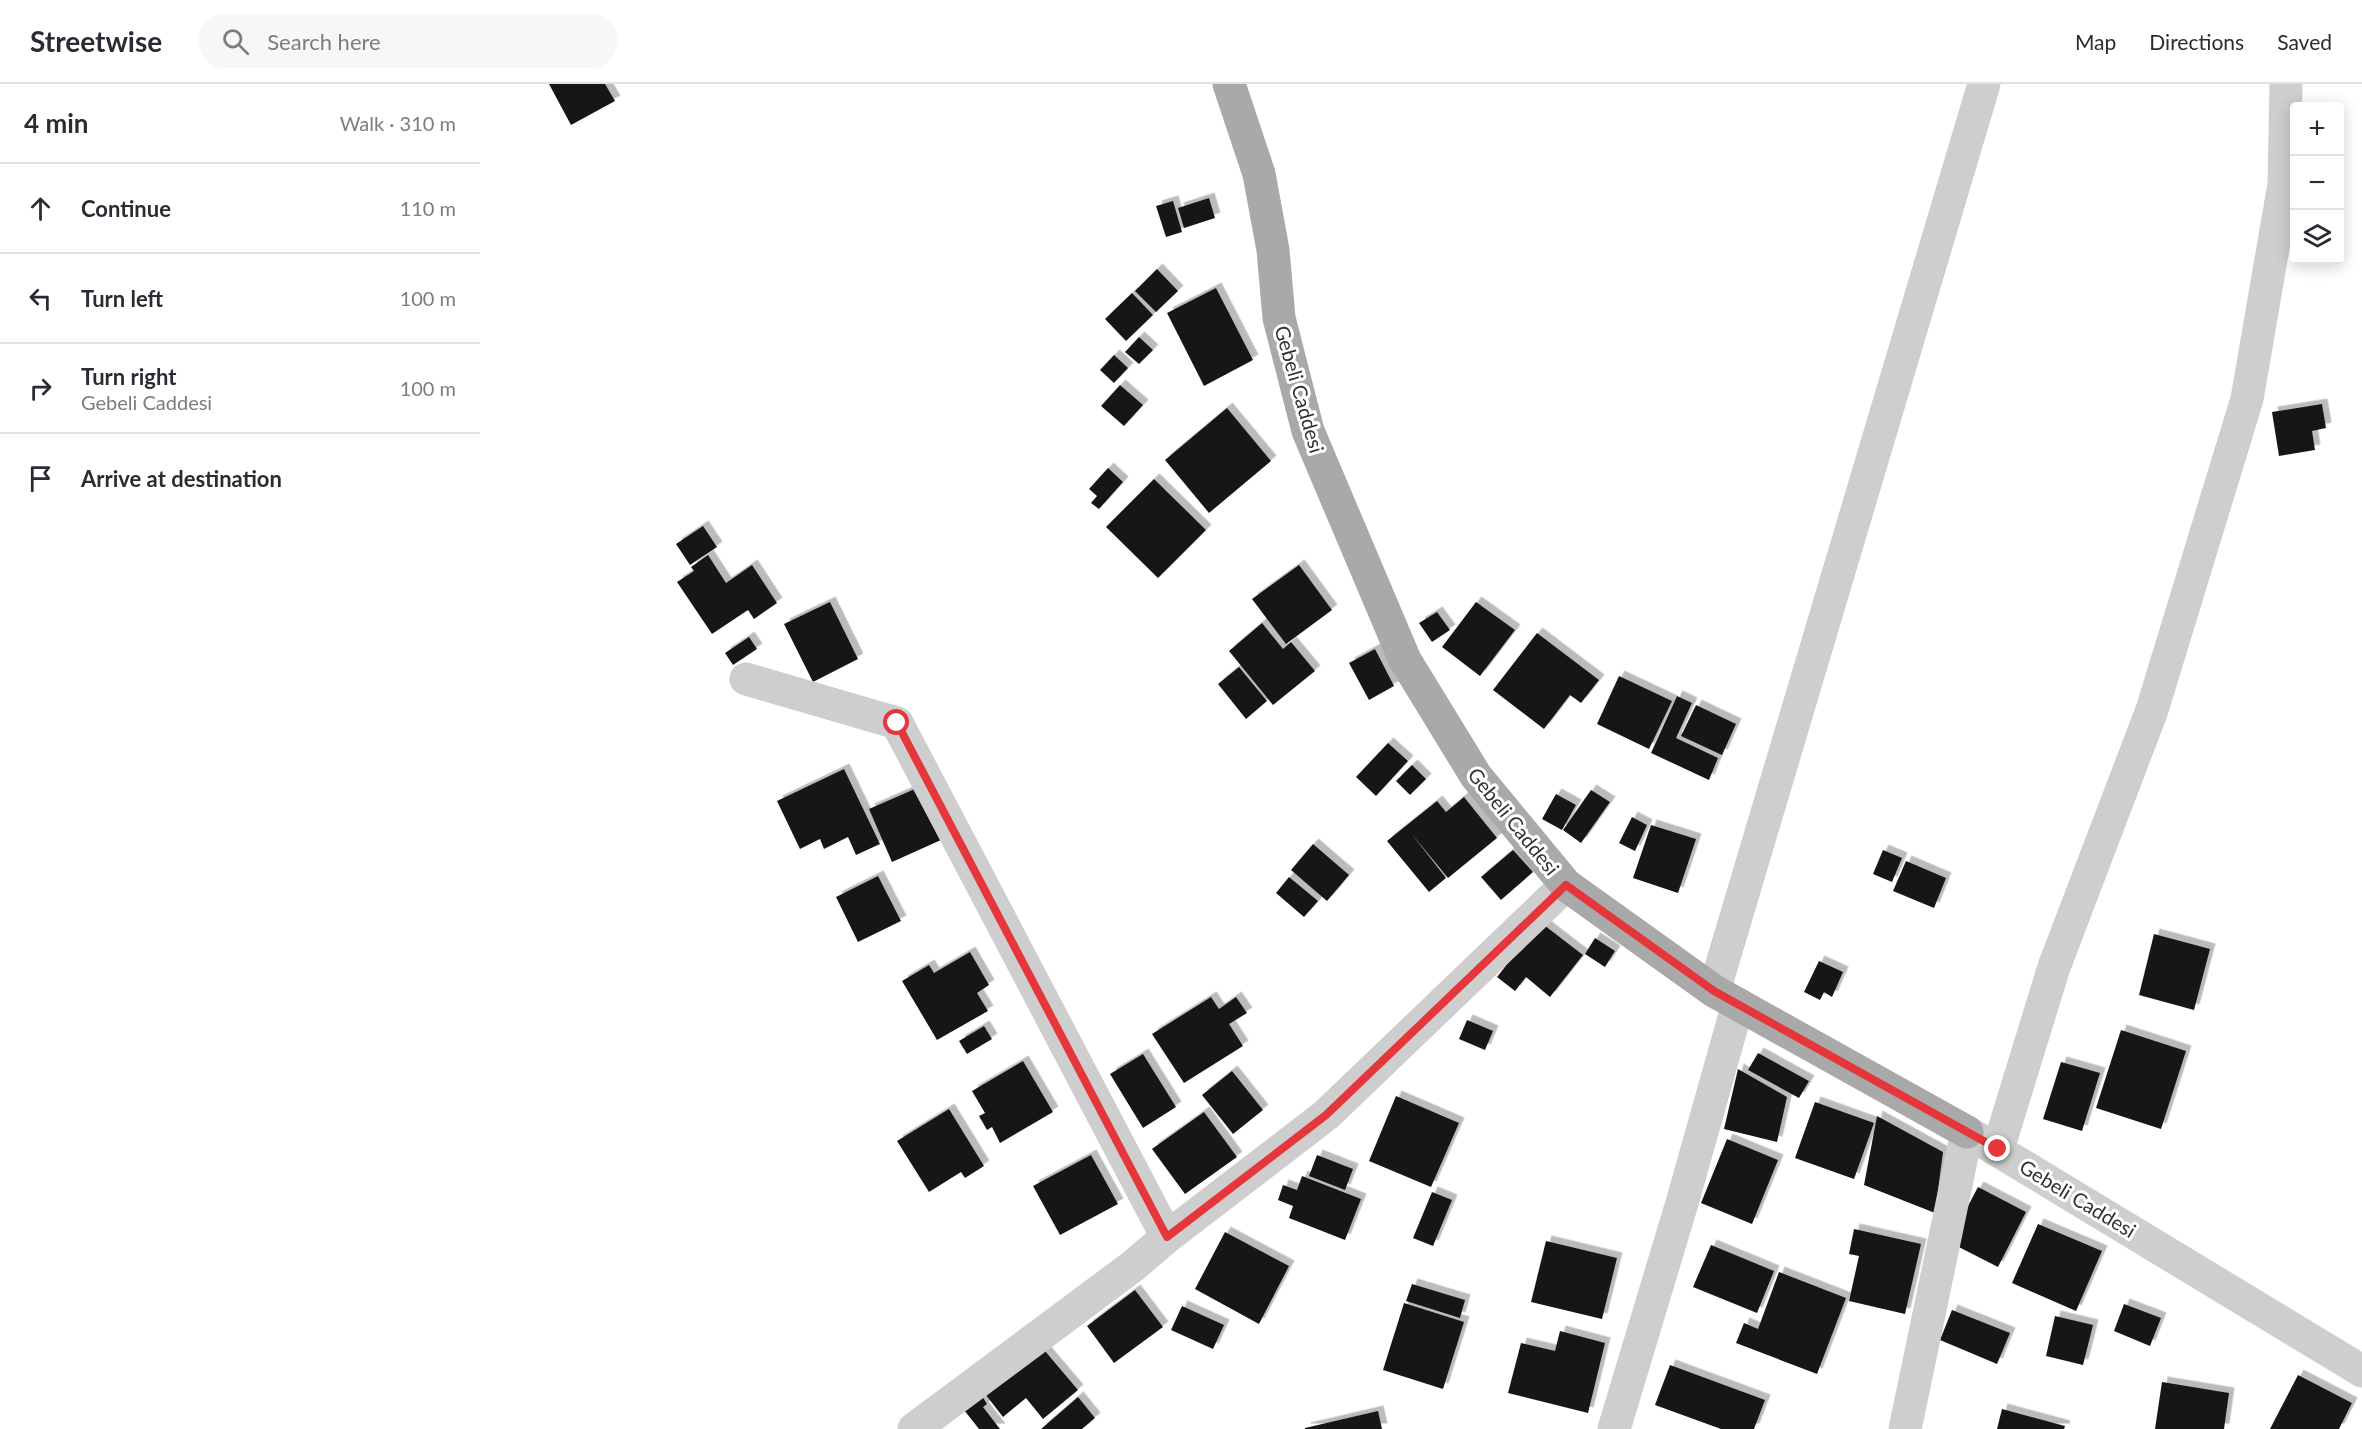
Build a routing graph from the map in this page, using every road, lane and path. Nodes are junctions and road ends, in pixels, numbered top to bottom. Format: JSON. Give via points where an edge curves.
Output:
{"nodes":[{"id":1,"x":1229,"y":84,"type":"edge"},
{"id":2,"x":1984,"y":84,"type":"edge"},
{"id":3,"x":2286,"y":84,"type":"edge"},
{"id":4,"x":746,"y":679,"type":"dead end"},
{"id":5,"x":1566,"y":885,"type":"junction"},
{"id":6,"x":1726,"y":998,"type":"junction"},
{"id":7,"x":1967,"y":1132,"type":"junction"},
{"id":8,"x":1998,"y":1149,"type":"junction"},
{"id":9,"x":1167,"y":1237,"type":"junction"},
{"id":10,"x":2362,"y":1371,"type":"edge"},
{"id":11,"x":914,"y":1429,"type":"edge"},
{"id":12,"x":1614,"y":1429,"type":"edge"},
{"id":13,"x":1905,"y":1429,"type":"edge"}],
"edges":[{"from":1,"to":5,"type":"main road","name":"Gebeli Caddesi","via":[[1258,174],[1279,318],[1308,431],[1405,660],[1476,776]]},
{"from":2,"to":6,"type":"street"},
{"from":3,"to":8,"type":"street","via":[[2284,184],[2247,399],[2152,710],[2054,968]]},
{"from":4,"to":9,"type":"street","via":[[897,723]]},
{"from":5,"to":6,"type":"main road","name":"Gebeli Caddesi"},
{"from":5,"to":9,"type":"street","via":[[1326,1115]]},
{"from":6,"to":7,"type":"main road","name":"Gebeli Caddesi"},
{"from":6,"to":12,"type":"street","via":[[1682,1203]]},
{"from":7,"to":8,"type":"street","name":"Gebeli Caddesi"},
{"from":7,"to":13,"type":"street"},
{"from":8,"to":10,"type":"street","name":"Gebeli Caddesi"},
{"from":9,"to":11,"type":"street"}]}
